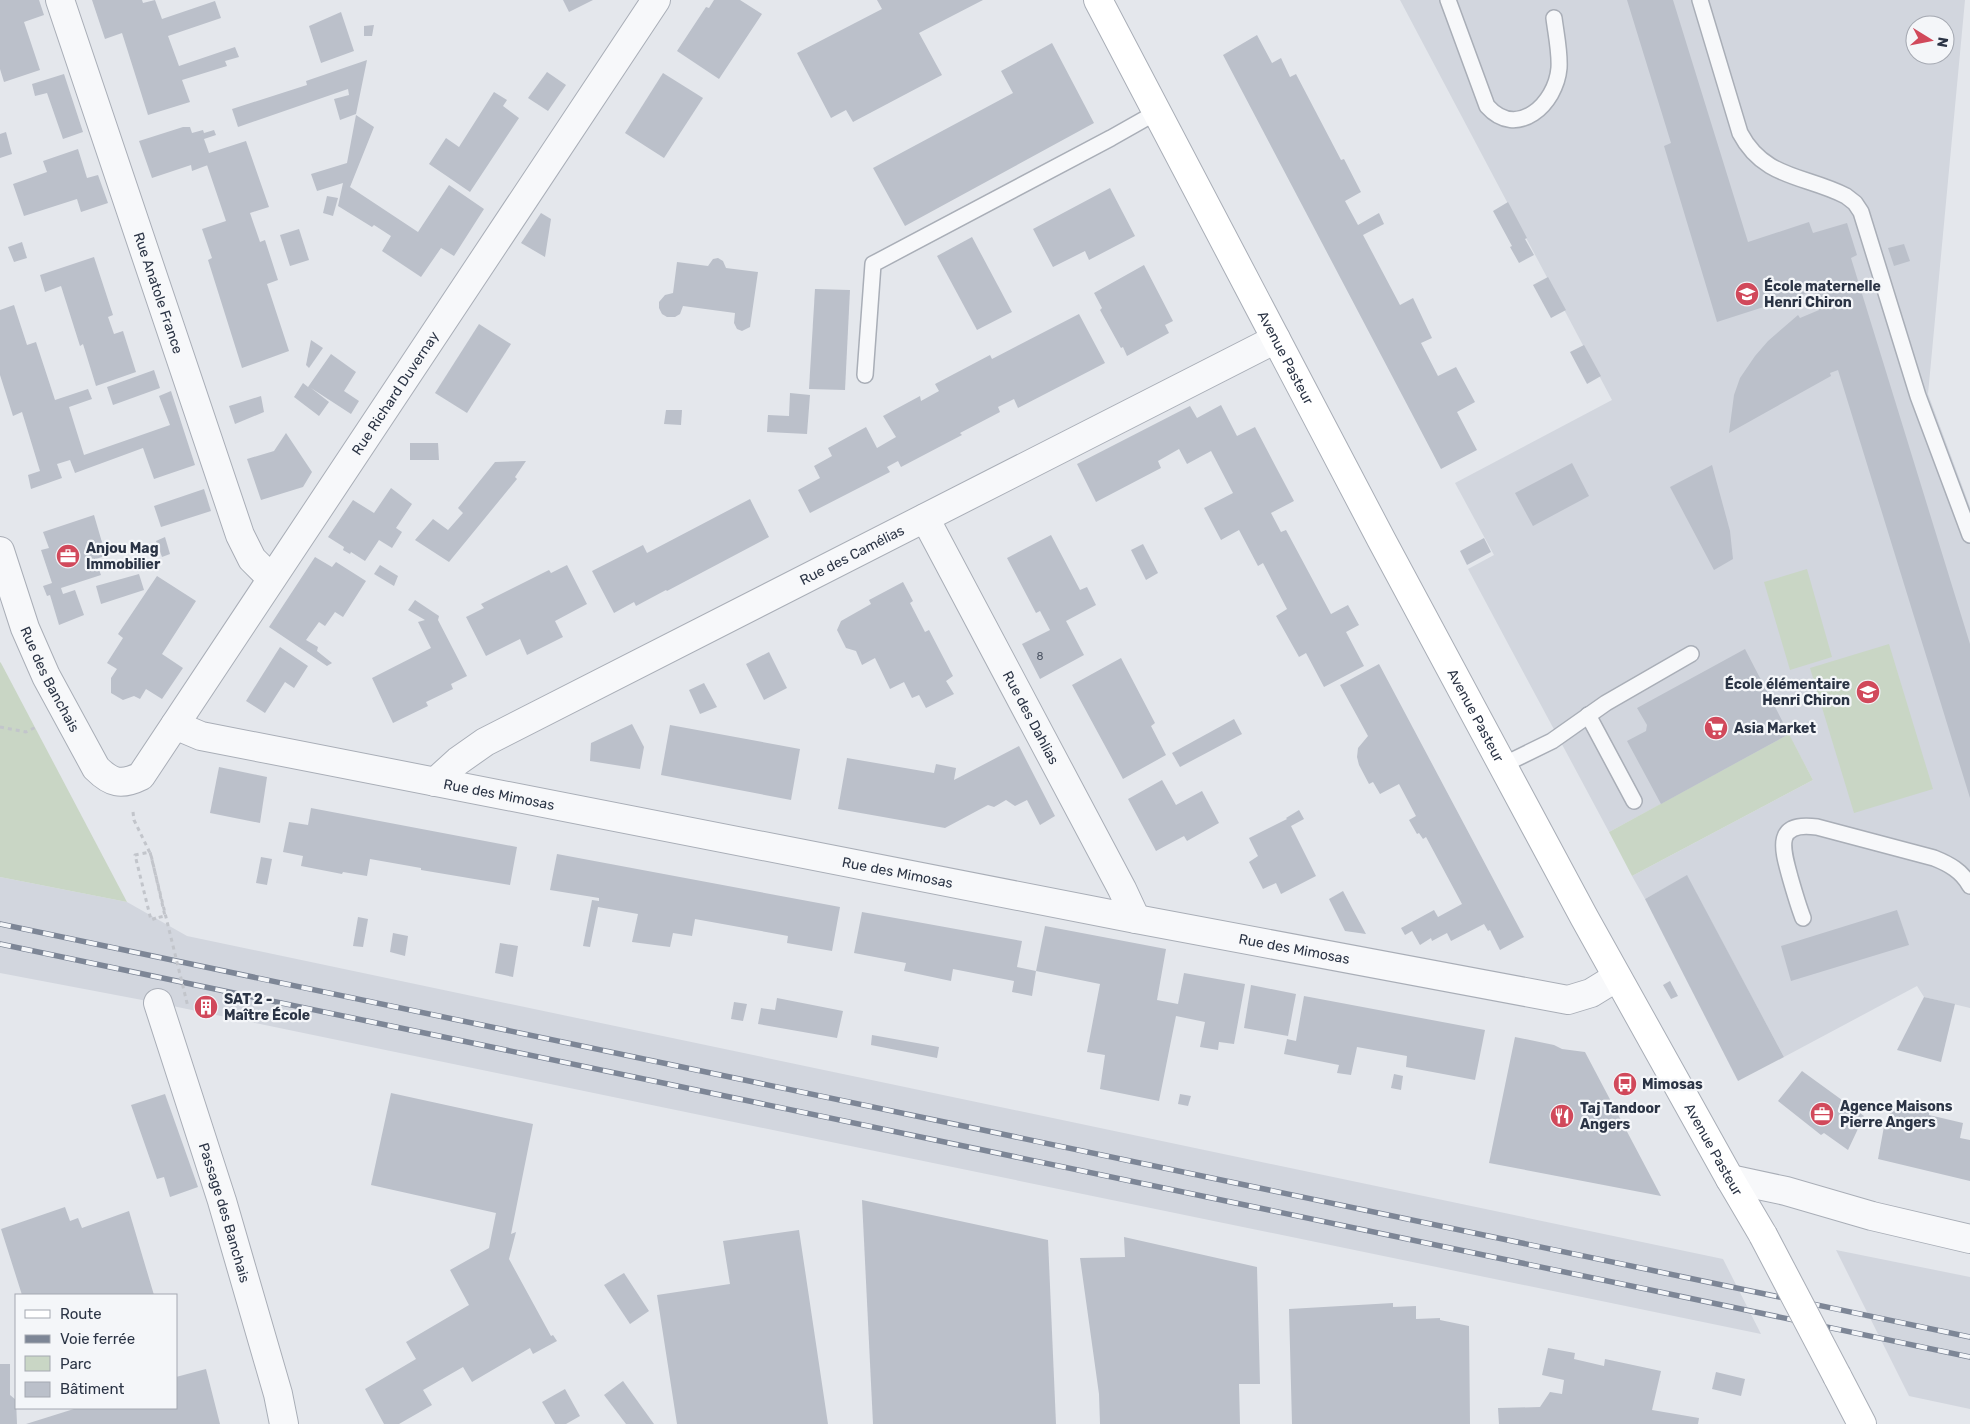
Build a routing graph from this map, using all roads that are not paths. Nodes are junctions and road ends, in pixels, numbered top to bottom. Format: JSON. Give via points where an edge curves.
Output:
{"nodes":[{"id":1,"x":60,"y":0,"type":"edge"},
{"id":2,"x":656,"y":0,"type":"edge"},
{"id":3,"x":1098,"y":0,"type":"edge"},
{"id":4,"x":1448,"y":0,"type":"edge"},
{"id":5,"x":1700,"y":0,"type":"edge"},
{"id":6,"x":1554,"y":18,"type":"dead end"},
{"id":7,"x":1157,"y":112,"type":"junction"},
{"id":8,"x":1276,"y":339,"type":"junction"},
{"id":9,"x":865,"y":375,"type":"dead end"},
{"id":10,"x":925,"y":518,"type":"junction"},
{"id":11,"x":1970,"y":535,"type":"edge"},
{"id":12,"x":0,"y":551,"type":"edge"},
{"id":13,"x":271,"y":578,"type":"junction"},
{"id":14,"x":1691,"y":654,"type":"dead end"},
{"id":15,"x":1588,"y":715,"type":"junction"},
{"id":16,"x":175,"y":725,"type":"junction"},
{"id":17,"x":1503,"y":765,"type":"junction"},
{"id":18,"x":129,"y":782,"type":"joint"},
{"id":19,"x":435,"y":782,"type":"junction"},
{"id":20,"x":1634,"y":801,"type":"dead end"},
{"id":21,"x":1970,"y":886,"type":"edge"},
{"id":22,"x":1802,"y":918,"type":"dead end"},
{"id":23,"x":1136,"y":919,"type":"junction"},
{"id":24,"x":1617,"y":977,"type":"junction"},
{"id":25,"x":158,"y":1003,"type":"dead end"},
{"id":26,"x":1730,"y":1179,"type":"junction"},
{"id":27,"x":1970,"y":1238,"type":"edge"},
{"id":28,"x":284,"y":1424,"type":"edge"},
{"id":29,"x":1862,"y":1424,"type":"edge"}],
"edges":[{"from":1,"to":13,"type":"street","name":"Rue Anatole France","via":[[240,535],[252,559]]},
{"from":2,"to":13,"type":"street","name":"Rue Richard Duvernay"},
{"from":3,"to":7,"type":"main road","name":"Avenue Pasteur"},
{"from":4,"to":6,"type":"lane","via":[[1487,106],[1510,120],[1521,120],[1534,113],[1555,86],[1559,69]]},
{"from":5,"to":11,"type":"lane","via":[[1740,133],[1752,152],[1776,170],[1846,196],[1861,212],[1918,396]]},
{"from":7,"to":8,"type":"main road","name":"Avenue Pasteur"},
{"from":7,"to":9,"type":"lane","via":[[873,264]]},
{"from":8,"to":10,"type":"street","name":"Rue des Camélias"},
{"from":8,"to":17,"type":"main road","name":"Avenue Pasteur"},
{"from":10,"to":19,"type":"street","name":"Rue des Camélias","via":[[485,742]]},
{"from":10,"to":23,"type":"street","name":"Rue des Dahlias"},
{"from":12,"to":18,"type":"street","name":"Rue des Banchais","via":[[39,660],[96,768],[105,777]]},
{"from":13,"to":16,"type":"street","name":"Rue Richard Duvernay"},
{"from":14,"to":15,"type":"lane"},
{"from":15,"to":17,"type":"lane","via":[[1552,741]]},
{"from":15,"to":20,"type":"lane"},
{"from":16,"to":18,"type":"street","name":"Rue Richard Duvernay","via":[[140,776]]},
{"from":16,"to":19,"type":"street","name":"Rue des Mimosas","via":[[201,736]]},
{"from":17,"to":24,"type":"main road","name":"Avenue Pasteur"},
{"from":19,"to":23,"type":"street","name":"Rue des Mimosas"},
{"from":21,"to":22,"type":"lane","via":[[1958,870],[1934,858],[1818,827],[1799,826],[1785,836],[1783,851]]},
{"from":23,"to":24,"type":"street","name":"Rue des Mimosas","via":[[1568,1000],[1591,993]]},
{"from":24,"to":26,"type":"main road","name":"Avenue Pasteur"},
{"from":25,"to":28,"type":"street","name":"Passage des Banchais","via":[[222,1201]]},
{"from":26,"to":27,"type":"street"},
{"from":26,"to":29,"type":"main road","name":"Avenue Pasteur","bridge":true}]}
